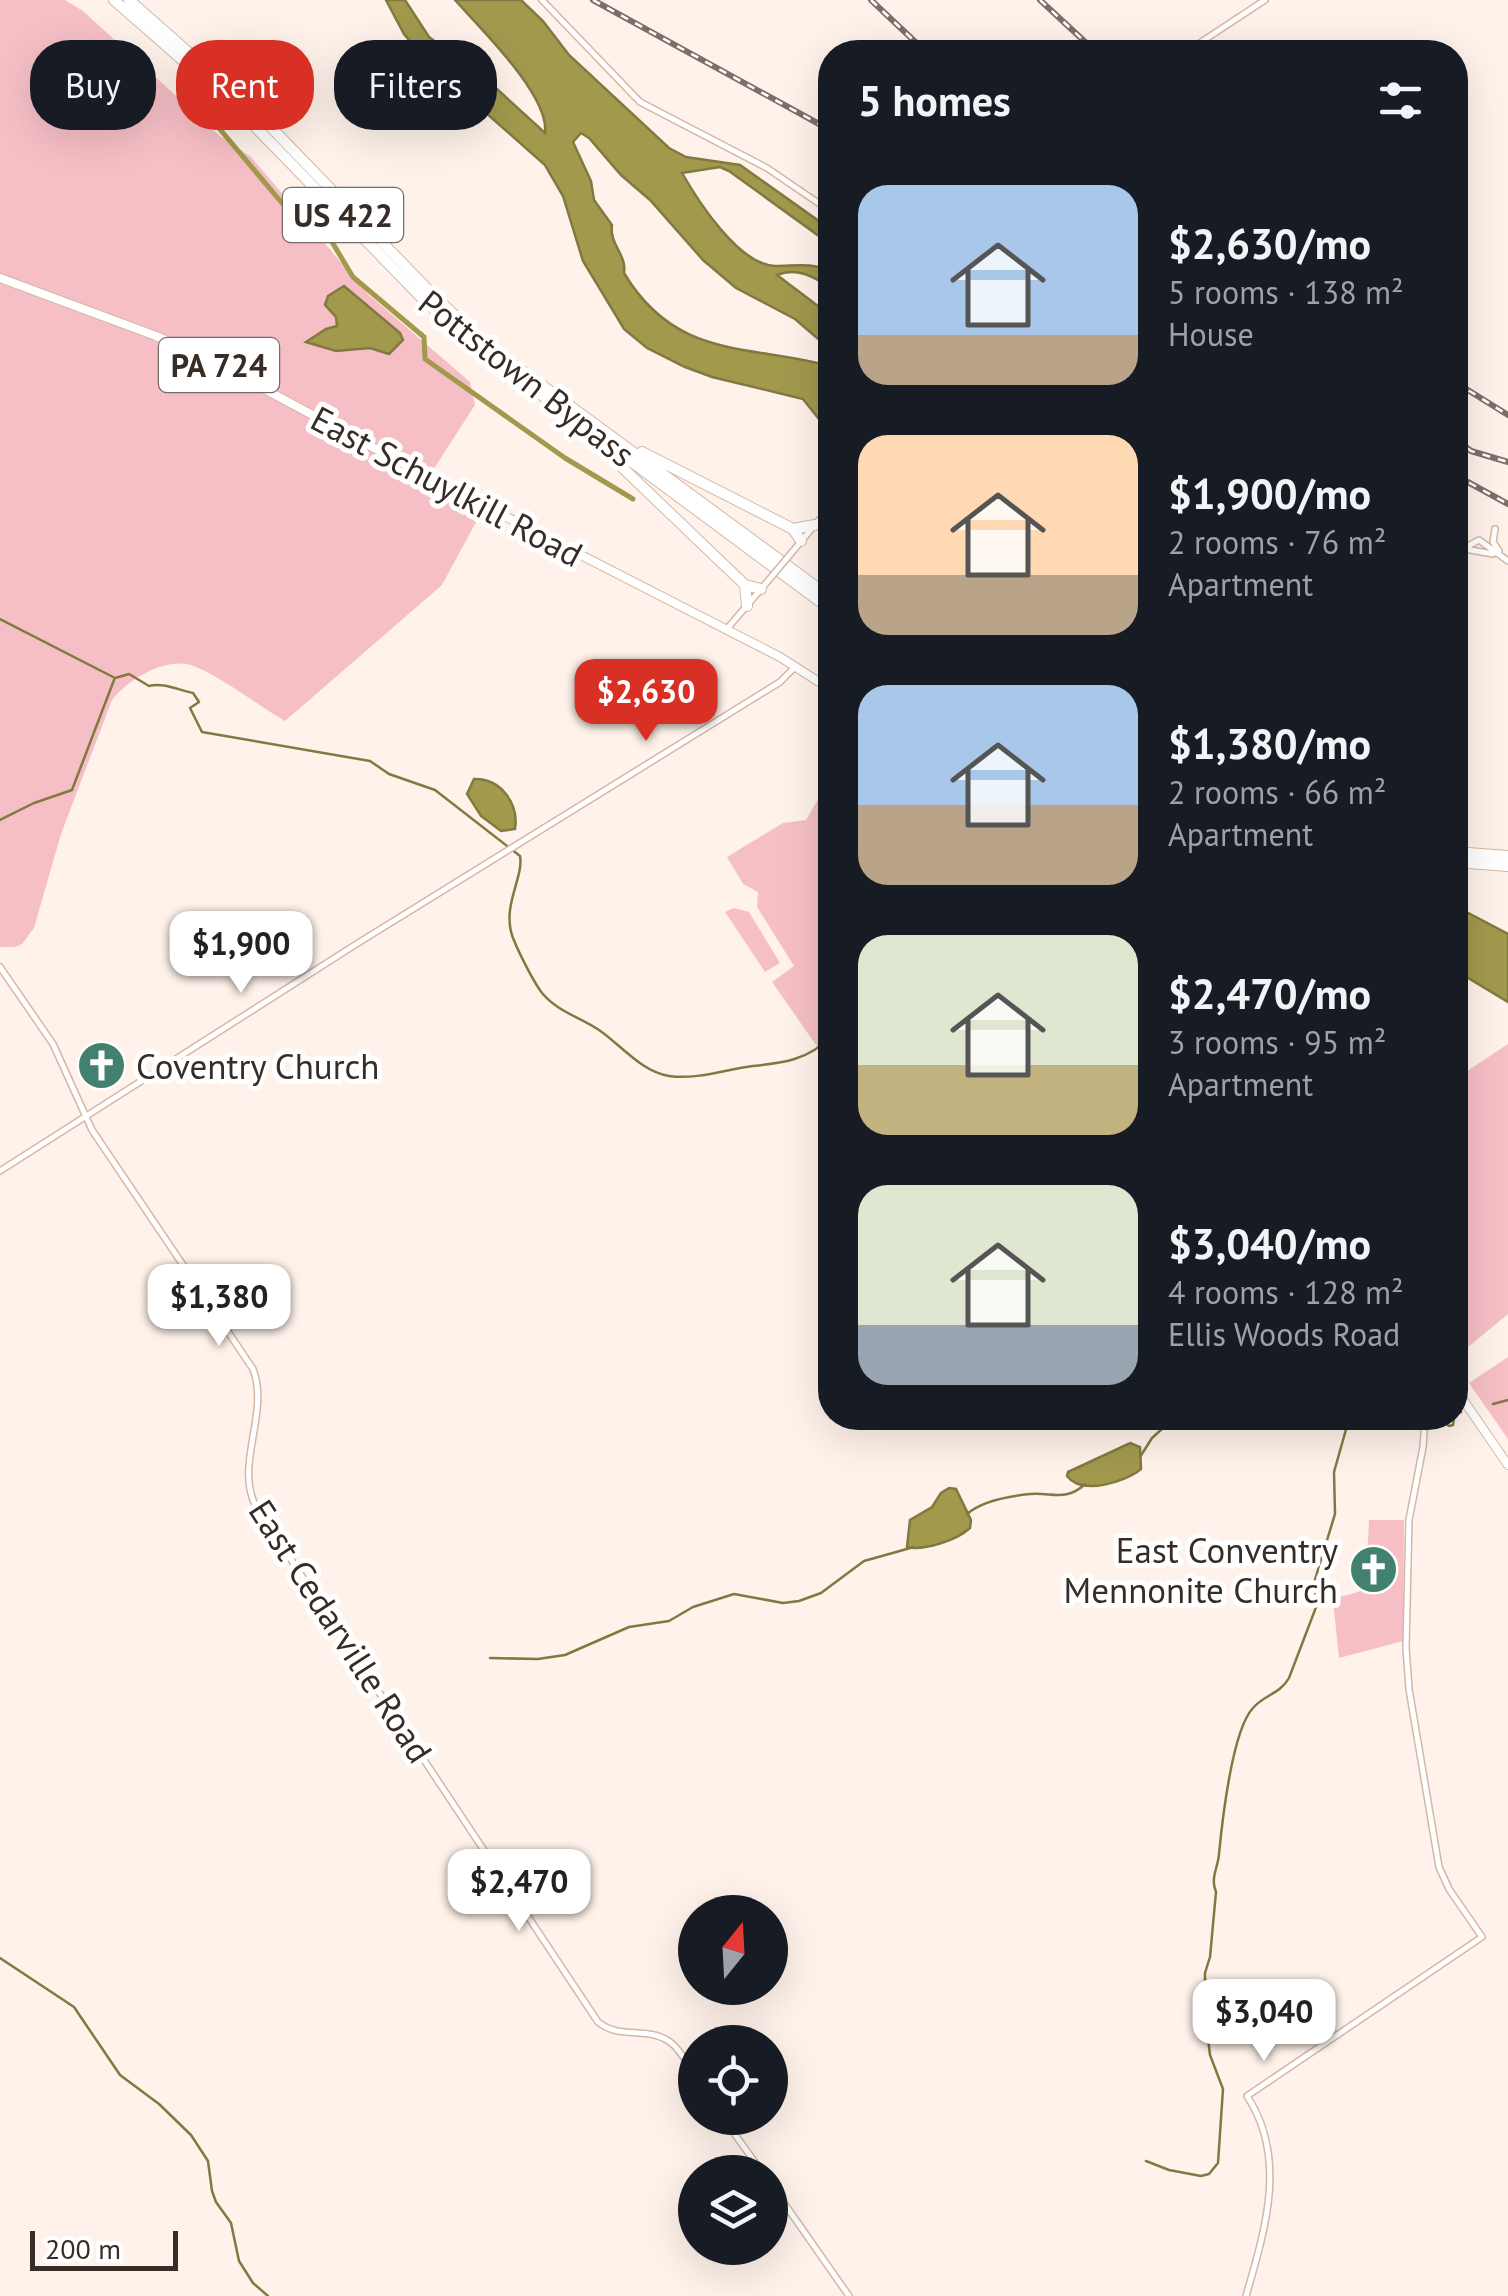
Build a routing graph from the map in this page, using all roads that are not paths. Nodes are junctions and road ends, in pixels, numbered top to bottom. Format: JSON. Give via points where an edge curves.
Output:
{"nodes":[{"id":1,"x":114,"y":0,"type":"edge"},
{"id":2,"x":129,"y":0,"type":"edge"},
{"id":3,"x":542,"y":0,"type":"edge"},
{"id":4,"x":1264,"y":0,"type":"edge"},
{"id":5,"x":1204,"y":40,"type":"edge"},
{"id":6,"x":818,"y":203,"type":"edge"},
{"id":7,"x":0,"y":278,"type":"edge"},
{"id":8,"x":547,"y":390,"type":"junction"},
{"id":9,"x":577,"y":424,"type":"junction"},
{"id":10,"x":818,"y":520,"type":"edge"},
{"id":11,"x":814,"y":525,"type":"junction"},
{"id":12,"x":794,"y":529,"type":"junction"},
{"id":13,"x":1494,"y":529,"type":"dead end"},
{"id":14,"x":801,"y":541,"type":"junction"},
{"id":15,"x":1468,"y":546,"type":"edge"},
{"id":16,"x":1508,"y":561,"type":"edge"},
{"id":17,"x":746,"y":585,"type":"junction"},
{"id":18,"x":818,"y":588,"type":"edge"},
{"id":19,"x":761,"y":589,"type":"junction"},
{"id":20,"x":818,"y":599,"type":"edge"},
{"id":21,"x":747,"y":606,"type":"junction"},
{"id":22,"x":726,"y":630,"type":"junction"},
{"id":23,"x":796,"y":666,"type":"junction"},
{"id":24,"x":818,"y":680,"type":"edge"},
{"id":25,"x":1468,"y":853,"type":"edge"},
{"id":26,"x":1508,"y":856,"type":"edge"},
{"id":27,"x":1468,"y":863,"type":"edge"},
{"id":28,"x":1508,"y":866,"type":"edge"},
{"id":29,"x":0,"y":967,"type":"edge"},
{"id":30,"x":85,"y":1116,"type":"junction"},
{"id":31,"x":0,"y":1171,"type":"edge"},
{"id":32,"x":1468,"y":1407,"type":"edge"},
{"id":33,"x":1424,"y":1430,"type":"edge"},
{"id":34,"x":1508,"y":1464,"type":"edge"},
{"id":35,"x":678,"y":2051,"type":"edge"},
{"id":36,"x":788,"y":2209,"type":"edge"},
{"id":37,"x":849,"y":2296,"type":"edge"},
{"id":38,"x":1246,"y":2296,"type":"edge"}],
"edges":[{"from":1,"to":9,"type":"highway","name":"Pottstown Bypass","number":"US 422","via":[[234,105],[444,319]]},
{"from":2,"to":8,"type":"highway","name":"Pottstown Bypass","number":"US 422","via":[[256,112],[471,331]]},
{"from":3,"to":6,"type":"street","via":[[640,102]]},
{"from":4,"to":5,"type":"street"},
{"from":7,"to":22,"type":"main road","name":"East Schuylkill Road","number":"PA 724","via":[[212,361]]},
{"from":8,"to":12,"type":"highway","via":[[646,455]]},
{"from":8,"to":18,"type":"highway","name":"Pottstown Bypass","number":"US 422"},
{"from":9,"to":17,"type":"highway"},
{"from":9,"to":20,"type":"highway","name":"Pottstown Bypass","number":"US 422"},
{"from":10,"to":11,"type":"street"},
{"from":11,"to":12,"type":"highway"},
{"from":11,"to":14,"type":"street"},
{"from":12,"to":14,"type":"highway"},
{"from":13,"to":16,"type":"street","via":[[1493,542]]},
{"from":14,"to":19,"type":"street","bridge":true},
{"from":15,"to":16,"type":"street","via":[[1479,540]]},
{"from":17,"to":19,"type":"highway"},
{"from":17,"to":21,"type":"highway"},
{"from":19,"to":21,"type":"street"},
{"from":21,"to":22,"type":"street"},
{"from":22,"to":23,"type":"main road","name":"East Schuylkill Road","number":"PA 724"},
{"from":23,"to":24,"type":"main road","name":"East Schuylkill Road","number":"PA 724"},
{"from":23,"to":30,"type":"street"},
{"from":25,"to":26,"type":"highway"},
{"from":27,"to":28,"type":"highway"},
{"from":29,"to":30,"type":"street","name":"East Cedarville Road","via":[[53,1044]]},
{"from":30,"to":31,"type":"street"},
{"from":30,"to":35,"type":"street","name":"East Cedarville Road","via":[[253,1369],[258,1392],[248,1482],[256,1506],[598,2022],[617,2032],[666,2039]]},
{"from":32,"to":34,"type":"main road"},
{"from":33,"to":38,"type":"street","via":[[1408,1520],[1408,1681],[1439,1867],[1482,1936],[1247,2096],[1264,2129],[1271,2193]]},
{"from":36,"to":37,"type":"street"}]}
